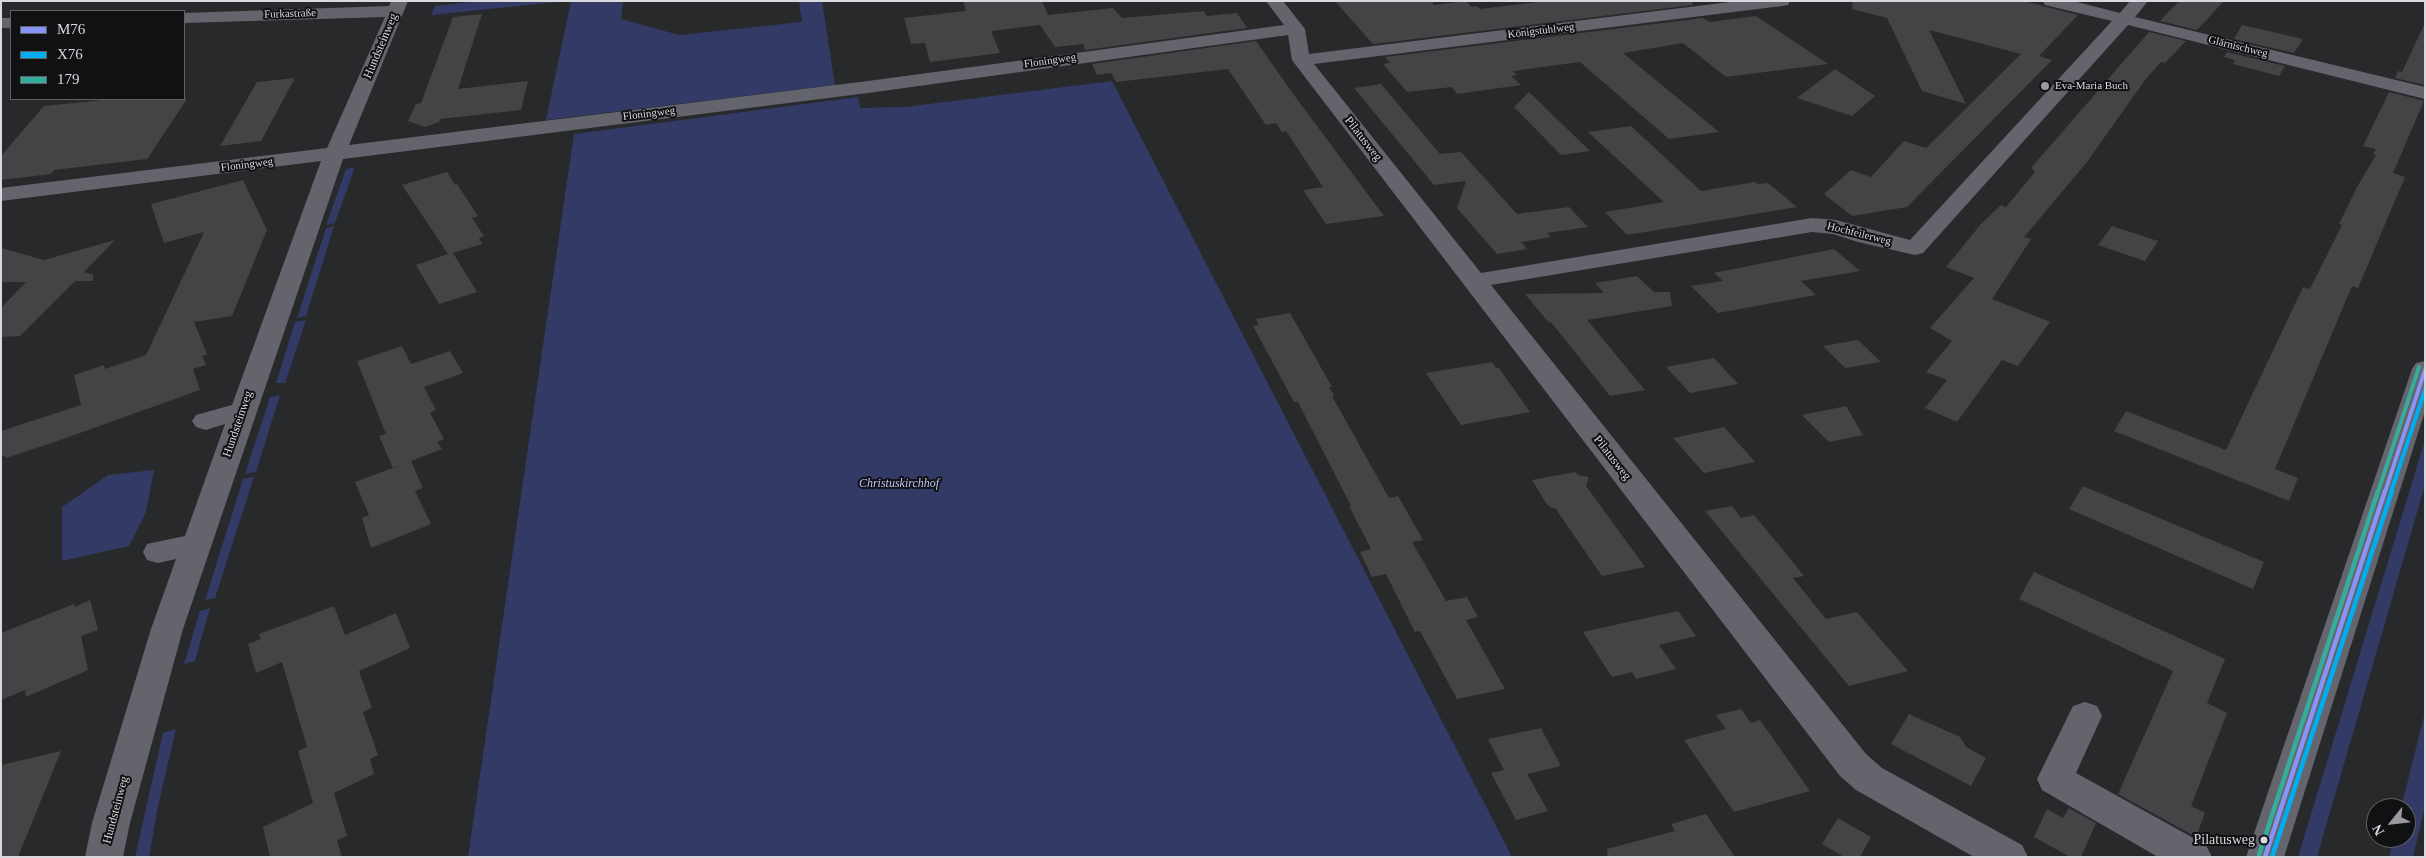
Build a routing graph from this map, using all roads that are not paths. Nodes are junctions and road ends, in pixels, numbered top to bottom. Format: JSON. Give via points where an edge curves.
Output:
{"nodes":[{"id":1,"x":1274,"y":1,"type":"edge"},
{"id":2,"x":1782,"y":1,"type":"edge"},
{"id":3,"x":2052,"y":1,"type":"edge"},
{"id":4,"x":2140,"y":1,"type":"edge"},
{"id":5,"x":398,"y":6,"type":"edge"},
{"id":6,"x":185,"y":18,"type":"edge"},
{"id":7,"x":2124,"y":19,"type":"junction"},
{"id":8,"x":1296,"y":28,"type":"junction"},
{"id":9,"x":1301,"y":60,"type":"junction"},
{"id":10,"x":2425,"y":93,"type":"edge"},
{"id":11,"x":334,"y":155,"type":"junction"},
{"id":12,"x":1,"y":195,"type":"edge"},
{"id":13,"x":1474,"y":281,"type":"junction"},
{"id":14,"x":2425,"y":368,"type":"edge"},
{"id":15,"x":243,"y":411,"type":"junction"},
{"id":16,"x":206,"y":421,"type":"dead end"},
{"id":17,"x":197,"y":544,"type":"junction"},
{"id":18,"x":158,"y":552,"type":"dead end"},
{"id":19,"x":2085,"y":716,"type":"dead end"},
{"id":20,"x":104,"y":857,"type":"edge"},
{"id":21,"x":2009,"y":857,"type":"edge"},
{"id":22,"x":2193,"y":857,"type":"edge"},
{"id":23,"x":2265,"y":857,"type":"edge"}],
"edges":[{"from":1,"to":8,"type":"street"},
{"from":2,"to":9,"type":"street","name":"Königstuhlweg"},
{"from":3,"to":7,"type":"street","name":"Glärnischweg"},
{"from":4,"to":7,"type":"street","name":"Hochfeilerweg"},
{"from":5,"to":6,"type":"street","name":"Furkastraße"},
{"from":5,"to":11,"type":"street","name":"Hundsteinweg"},
{"from":7,"to":10,"type":"street","name":"Glärnischweg"},
{"from":7,"to":13,"type":"street","name":"Hochfeilerweg","via":[[1915,248],[1812,225]]},
{"from":8,"to":9,"type":"street","name":"Pilatusweg"},
{"from":8,"to":11,"type":"street","name":"Floningweg"},
{"from":9,"to":13,"type":"street","name":"Pilatusweg"},
{"from":11,"to":12,"type":"street","name":"Floningweg"},
{"from":11,"to":15,"type":"street","name":"Hundsteinweg"},
{"from":13,"to":21,"type":"street","name":"Pilatusweg","via":[[1853,765],[1869,779]]},
{"from":14,"to":23,"type":"main road"},
{"from":15,"to":16,"type":"street"},
{"from":15,"to":17,"type":"street","name":"Hundsteinweg"},
{"from":17,"to":18,"type":"street"},
{"from":17,"to":20,"type":"street","name":"Hundsteinweg","via":[[167,629]]},
{"from":19,"to":22,"type":"street","via":[[2055,779]]}]}
